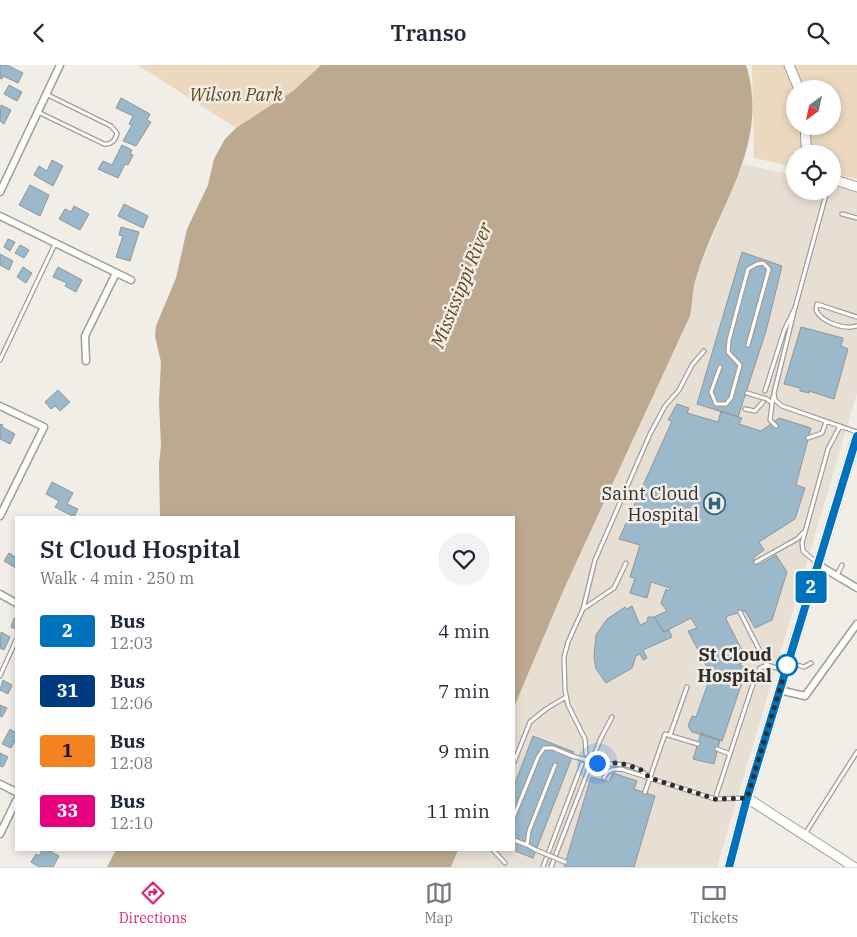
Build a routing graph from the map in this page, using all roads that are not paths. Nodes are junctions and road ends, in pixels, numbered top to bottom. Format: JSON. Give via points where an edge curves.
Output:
{"nodes":[{"id":1,"x":60,"y":65,"type":"edge"},
{"id":2,"x":790,"y":65,"type":"edge"},
{"id":3,"x":796,"y":80,"type":"edge"},
{"id":4,"x":46,"y":94,"type":"junction"},
{"id":5,"x":38,"y":112,"type":"junction"},
{"id":6,"x":841,"y":182,"type":"edge"},
{"id":7,"x":857,"y":187,"type":"edge"},
{"id":8,"x":0,"y":192,"type":"edge"},
{"id":9,"x":825,"y":200,"type":"edge"},
{"id":10,"x":842,"y":214,"type":"dead end"},
{"id":11,"x":0,"y":216,"type":"edge"},
{"id":12,"x":857,"y":218,"type":"edge"},
{"id":13,"x":56,"y":243,"type":"junction"},
{"id":14,"x":116,"y":273,"type":"junction"},
{"id":15,"x":131,"y":280,"type":"dead end"},
{"id":16,"x":795,"y":308,"type":"junction"},
{"id":17,"x":857,"y":317,"type":"edge"},
{"id":18,"x":857,"y":326,"type":"edge"},
{"id":19,"x":748,"y":345,"type":"dead end"},
{"id":20,"x":704,"y":351,"type":"dead end"},
{"id":21,"x":0,"y":360,"type":"edge"},
{"id":22,"x":86,"y":361,"type":"dead end"},
{"id":23,"x":720,"y":367,"type":"dead end"},
{"id":24,"x":765,"y":391,"type":"dead end"},
{"id":25,"x":747,"y":393,"type":"dead end"},
{"id":26,"x":774,"y":393,"type":"junction"},
{"id":27,"x":762,"y":402,"type":"dead end"},
{"id":28,"x":772,"y":403,"type":"junction"},
{"id":29,"x":0,"y":406,"type":"edge"},
{"id":30,"x":745,"y":409,"type":"dead end"},
{"id":31,"x":826,"y":422,"type":"junction"},
{"id":32,"x":776,"y":426,"type":"dead end"},
{"id":33,"x":840,"y":426,"type":"junction"},
{"id":34,"x":857,"y":432,"type":"edge"},
{"id":35,"x":857,"y":437,"type":"edge"},
{"id":36,"x":808,"y":438,"type":"dead end"},
{"id":37,"x":0,"y":516,"type":"edge"},
{"id":38,"x":804,"y":531,"type":"junction"},
{"id":39,"x":756,"y":562,"type":"dead end"},
{"id":40,"x":626,"y":563,"type":"dead end"},
{"id":41,"x":817,"y":564,"type":"junction"},
{"id":42,"x":842,"y":565,"type":"dead end"},
{"id":43,"x":837,"y":576,"type":"junction"},
{"id":44,"x":857,"y":589,"type":"edge"},
{"id":45,"x":0,"y":595,"type":"edge"},
{"id":46,"x":15,"y":602,"type":"edge"},
{"id":47,"x":583,"y":609,"type":"junction"},
{"id":48,"x":740,"y":612,"type":"dead end"},
{"id":49,"x":857,"y":624,"type":"edge"},
{"id":50,"x":15,"y":642,"type":"edge"},
{"id":51,"x":811,"y":663,"type":"dead end"},
{"id":52,"x":767,"y":665,"type":"junction"},
{"id":53,"x":787,"y":666,"type":"junction"},
{"id":54,"x":0,"y":676,"type":"edge"},
{"id":55,"x":687,"y":687,"type":"dead end"},
{"id":56,"x":779,"y":690,"type":"junction"},
{"id":57,"x":566,"y":697,"type":"junction"},
{"id":58,"x":612,"y":717,"type":"dead end"},
{"id":59,"x":670,"y":735,"type":"junction"},
{"id":60,"x":698,"y":744,"type":"dead end"},
{"id":61,"x":717,"y":749,"type":"dead end"},
{"id":62,"x":857,"y":752,"type":"edge"},
{"id":63,"x":730,"y":753,"type":"junction"},
{"id":64,"x":586,"y":754,"type":"dead end"},
{"id":65,"x":515,"y":760,"type":"edge"},
{"id":66,"x":582,"y":764,"type":"dead end"},
{"id":67,"x":555,"y":765,"type":"dead end"},
{"id":68,"x":604,"y":778,"type":"dead end"},
{"id":69,"x":650,"y":778,"type":"junction"},
{"id":70,"x":0,"y":784,"type":"edge"},
{"id":71,"x":15,"y":792,"type":"edge"},
{"id":72,"x":645,"y":792,"type":"dead end"},
{"id":73,"x":747,"y":798,"type":"junction"},
{"id":74,"x":715,"y":799,"type":"junction"},
{"id":75,"x":15,"y":803,"type":"edge"},
{"id":76,"x":515,"y":814,"type":"edge"},
{"id":77,"x":804,"y":834,"type":"junction"},
{"id":78,"x":0,"y":835,"type":"edge"},
{"id":79,"x":515,"y":839,"type":"edge"},
{"id":80,"x":527,"y":845,"type":"junction"},
{"id":81,"x":494,"y":851,"type":"edge"},
{"id":82,"x":566,"y":862,"type":"dead end"},
{"id":83,"x":505,"y":863,"type":"dead end"},
{"id":84,"x":543,"y":867,"type":"edge"},
{"id":85,"x":551,"y":867,"type":"edge"},
{"id":86,"x":729,"y":867,"type":"edge"},
{"id":87,"x":854,"y":867,"type":"edge"}],
"edges":[{"from":1,"to":4,"type":"street"},
{"from":2,"to":3,"type":"street"},
{"from":4,"to":5,"type":"street"},
{"from":4,"to":5,"type":"lane","via":[[111,126],[117,133],[116,137],[104,144]]},
{"from":5,"to":8,"type":"street"},
{"from":6,"to":7,"type":"street"},
{"from":9,"to":16,"type":"lane"},
{"from":10,"to":12,"type":"lane"},
{"from":11,"to":13,"type":"street"},
{"from":13,"to":14,"type":"street"},
{"from":13,"to":21,"type":"lane"},
{"from":14,"to":15,"type":"street"},
{"from":14,"to":22,"type":"street","via":[[85,336]]},
{"from":16,"to":24,"type":"lane","via":[[784,331]]},
{"from":16,"to":26,"type":"lane"},
{"from":17,"to":18,"type":"lane","via":[[817,304],[819,317],[852,328]]},
{"from":19,"to":23,"type":"lane","via":[[769,269],[764,263],[748,269],[731,331],[728,352],[740,365],[731,398],[726,404],[716,404],[712,392]]},
{"from":20,"to":47,"type":"lane","via":[[665,406],[650,434],[595,560]]},
{"from":25,"to":28,"type":"lane"},
{"from":26,"to":28,"type":"lane"},
{"from":26,"to":31,"type":"lane","via":[[775,400],[782,407]]},
{"from":27,"to":30,"type":"lane","via":[[755,411]]},
{"from":28,"to":32,"type":"lane","via":[[770,419]]},
{"from":29,"to":37,"type":"street","via":[[44,427]]},
{"from":31,"to":33,"type":"lane"},
{"from":31,"to":36,"type":"lane","via":[[822,433]]},
{"from":33,"to":34,"type":"lane"},
{"from":33,"to":38,"type":"lane","via":[[828,449]]},
{"from":35,"to":41,"type":"street"},
{"from":38,"to":39,"type":"lane","via":[[797,539]]},
{"from":38,"to":41,"type":"lane","via":[[803,551]]},
{"from":40,"to":47,"type":"lane","via":[[614,588]]},
{"from":41,"to":43,"type":"street"},
{"from":41,"to":53,"type":"street"},
{"from":42,"to":43,"type":"lane"},
{"from":43,"to":44,"type":"street"},
{"from":45,"to":46,"type":"street"},
{"from":47,"to":57,"type":"lane","via":[[564,657]]},
{"from":48,"to":52,"type":"lane"},
{"from":49,"to":56,"type":"street","via":[[805,696]]},
{"from":50,"to":54,"type":"lane"},
{"from":51,"to":53,"type":"lane","via":[[804,667]]},
{"from":52,"to":53,"type":"lane"},
{"from":52,"to":63,"type":"lane","via":[[755,678]]},
{"from":53,"to":56,"type":"street"},
{"from":55,"to":59,"type":"lane"},
{"from":56,"to":73,"type":"street"},
{"from":57,"to":64,"type":"lane","via":[[585,739]]},
{"from":57,"to":65,"type":"lane","via":[[530,722]]},
{"from":58,"to":85,"type":"lane"},
{"from":59,"to":60,"type":"lane"},
{"from":59,"to":69,"type":"lane","via":[[665,735],[662,740]]},
{"from":61,"to":63,"type":"lane"},
{"from":62,"to":77,"type":"lane"},
{"from":63,"to":74,"type":"lane"},
{"from":66,"to":84,"type":"lane"},
{"from":67,"to":80,"type":"lane","via":[[529,831]]},
{"from":68,"to":69,"type":"lane","via":[[612,769],[621,769]]},
{"from":69,"to":72,"type":"lane"},
{"from":69,"to":74,"type":"lane"},
{"from":69,"to":76,"type":"lane","bridge":true,"via":[[640,769],[620,763],[597,763],[544,748]]},
{"from":70,"to":71,"type":"street"},
{"from":73,"to":74,"type":"lane"},
{"from":73,"to":77,"type":"street"},
{"from":73,"to":86,"type":"street"},
{"from":75,"to":78,"type":"street"},
{"from":77,"to":87,"type":"street"},
{"from":79,"to":80,"type":"lane"},
{"from":80,"to":82,"type":"lane","bridge":true},
{"from":81,"to":83,"type":"lane"}]}
